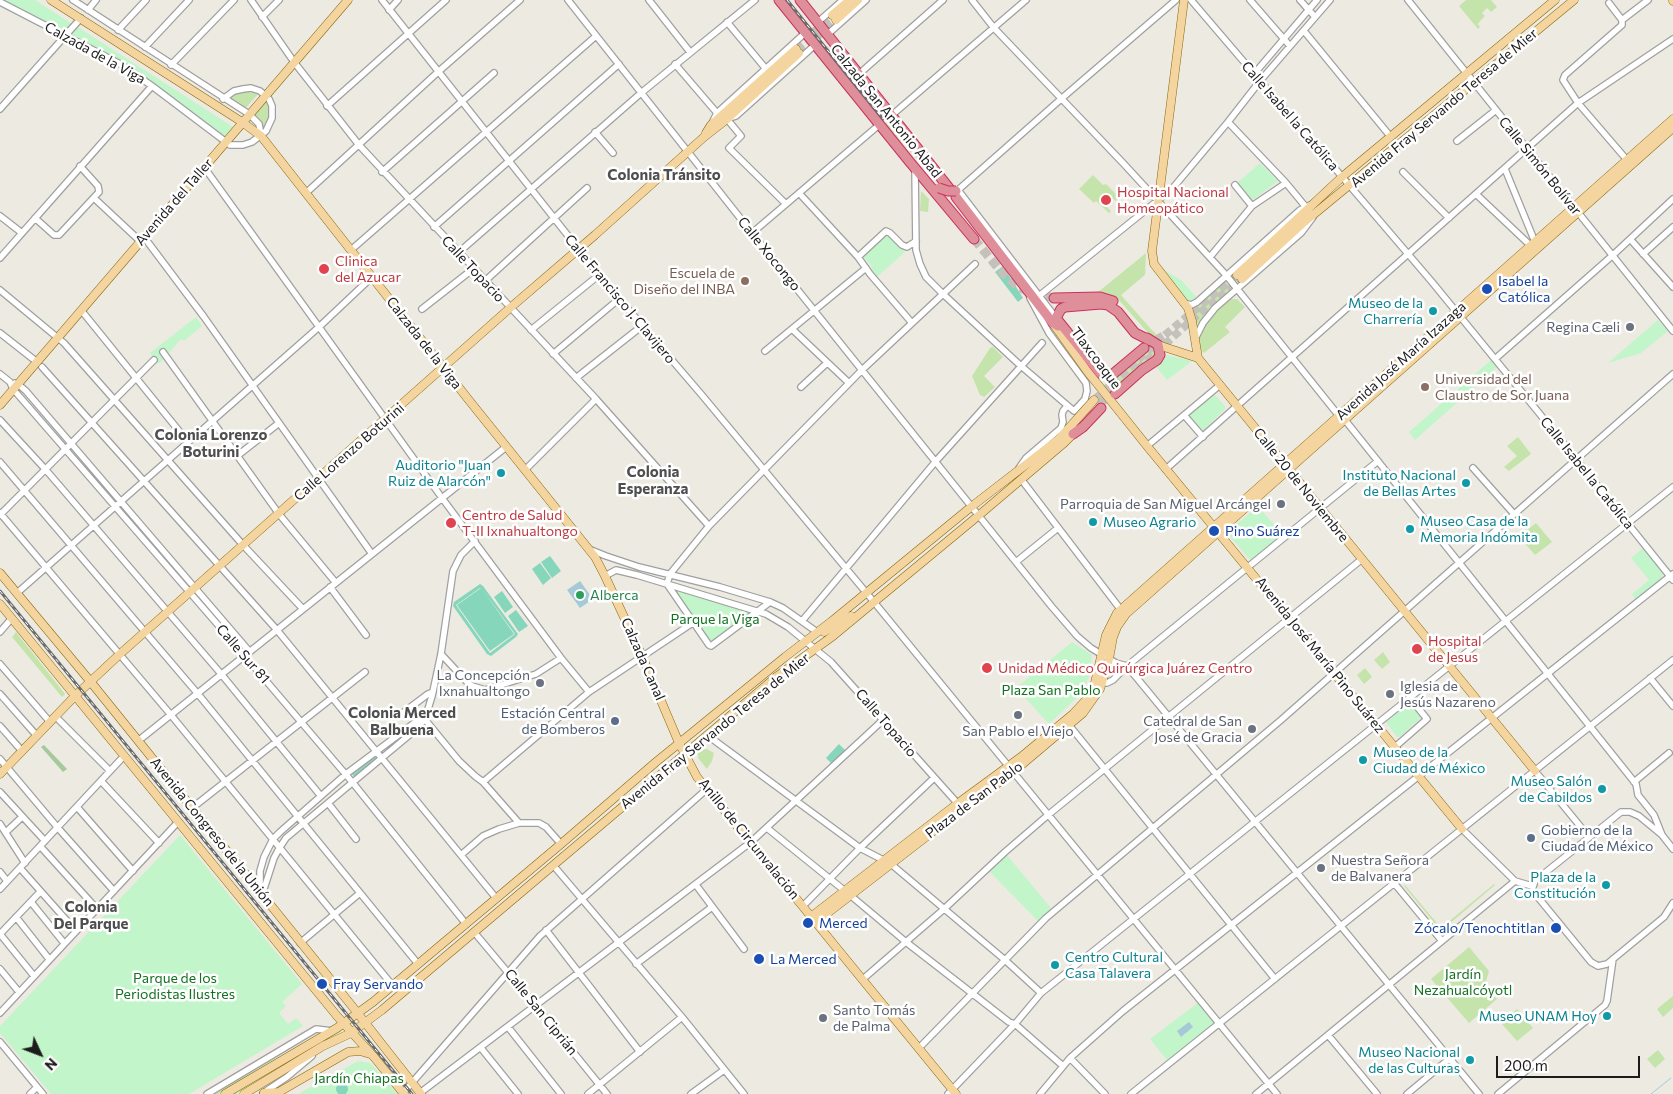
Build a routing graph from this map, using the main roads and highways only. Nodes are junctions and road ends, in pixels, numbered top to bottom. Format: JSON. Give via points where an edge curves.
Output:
{"nodes":[{"id":1,"x":51,"y":0,"type":"edge"},
{"id":2,"x":778,"y":0,"type":"edge"},
{"id":3,"x":800,"y":0,"type":"edge"},
{"id":4,"x":850,"y":0,"type":"edge"},
{"id":5,"x":858,"y":0,"type":"edge"},
{"id":6,"x":1184,"y":0,"type":"edge"},
{"id":7,"x":1555,"y":0,"type":"edge"},
{"id":8,"x":1574,"y":0,"type":"edge"},
{"id":9,"x":346,"y":1,"type":"edge"},
{"id":10,"x":1673,"y":119,"type":"edge"},
{"id":11,"x":242,"y":122,"type":"junction"},
{"id":12,"x":1673,"y":128,"type":"edge"},
{"id":13,"x":704,"y":137,"type":"junction"},
{"id":14,"x":912,"y":165,"type":"junction"},
{"id":15,"x":952,"y":191,"type":"junction"},
{"id":16,"x":1576,"y":210,"type":"junction"},
{"id":17,"x":974,"y":238,"type":"tunnel mouth"},
{"id":18,"x":1054,"y":298,"type":"tunnel mouth"},
{"id":19,"x":1458,"y":315,"type":"junction"},
{"id":20,"x":1054,"y":320,"type":"junction"},
{"id":21,"x":1154,"y":343,"type":"junction"},
{"id":22,"x":1144,"y":348,"type":"tunnel mouth"},
{"id":23,"x":1198,"y":358,"type":"junction"},
{"id":24,"x":444,"y":367,"type":"junction"},
{"id":25,"x":1115,"y":394,"type":"tunnel mouth"},
{"id":26,"x":1098,"y":404,"type":"joint"},
{"id":27,"x":0,"y":405,"type":"edge"},
{"id":28,"x":1118,"y":410,"type":"joint"},
{"id":29,"x":1073,"y":434,"type":"joint"},
{"id":30,"x":1287,"y":467,"type":"junction"},
{"id":31,"x":1018,"y":476,"type":"junction"},
{"id":32,"x":1216,"y":529,"type":"junction"},
{"id":33,"x":0,"y":573,"type":"edge"},
{"id":34,"x":605,"y":576,"type":"joint"},
{"id":35,"x":874,"y":602,"type":"junction"},
{"id":36,"x":0,"y":604,"type":"edge"},
{"id":37,"x":817,"y":632,"type":"junction"},
{"id":38,"x":1105,"y":657,"type":"junction"},
{"id":39,"x":90,"y":681,"type":"junction"},
{"id":40,"x":75,"y":696,"type":"junction"},
{"id":41,"x":679,"y":743,"type":"junction"},
{"id":42,"x":1037,"y":752,"type":"junction"},
{"id":43,"x":684,"y":754,"type":"junction"},
{"id":44,"x":1021,"y":757,"type":"junction"},
{"id":45,"x":1011,"y":769,"type":"junction"},
{"id":46,"x":1535,"y":771,"type":"road end"},
{"id":47,"x":0,"y":774,"type":"edge"},
{"id":48,"x":1462,"y":829,"type":"road end"},
{"id":49,"x":814,"y":919,"type":"junction"},
{"id":50,"x":358,"y":1013,"type":"junction"},
{"id":51,"x":366,"y":1023,"type":"junction"},
{"id":52,"x":343,"y":1024,"type":"junction"},
{"id":53,"x":351,"y":1033,"type":"junction"},
{"id":54,"x":374,"y":1057,"type":"junction"},
{"id":55,"x":263,"y":1093,"type":"edge"},
{"id":56,"x":277,"y":1093,"type":"edge"},
{"id":57,"x":404,"y":1093,"type":"edge"},
{"id":58,"x":952,"y":1093,"type":"edge"},
{"id":59,"x":225,"y":1094,"type":"edge"},
{"id":60,"x":244,"y":1094,"type":"edge"},
{"id":61,"x":421,"y":1094,"type":"edge"}],
"edges":[{"from":1,"to":11,"type":"main road","name":"Calzada de la Viga"},
{"from":2,"to":14,"type":"highway","name":"Calzada San Antonio Abad"},
{"from":3,"to":15,"type":"highway","name":"Calzada San Antonio Abad"},
{"from":4,"to":5,"type":"main road","via":[[834,18]]},
{"from":6,"to":23,"type":"main road","via":[[1152,259],[1190,313]]},
{"from":7,"to":8,"type":"main road","name":"Avenida Fray Servando Teresa de Mier","via":[[1342,177],[1240,277]]},
{"from":9,"to":11,"type":"main road","name":"Avenida del Taller"},
{"from":10,"to":16,"type":"main road","name":"Avenida José María Izazaga"},
{"from":11,"to":24,"type":"main road","name":"Calzada de la Viga","via":[[261,136]]},
{"from":11,"to":27,"type":"main road","name":"Avenida del Taller","via":[[58,337],[40,364],[14,385]]},
{"from":12,"to":16,"type":"main road","name":"Avenida José María Izazaga"},
{"from":13,"to":13,"type":"main road","name":"Calle Lorenzo Boturini","via":[[727,119],[798,51],[711,125]]},
{"from":13,"to":24,"type":"main road","name":"Calle Lorenzo Boturini"},
{"from":14,"to":15,"type":"highway","via":[[921,167]]},
{"from":14,"to":17,"type":"highway","name":"Calzada San Antonio Abad"},
{"from":15,"to":20,"type":"highway","name":"Calzada San Antonio Abad","via":[[1022,284]]},
{"from":16,"to":19,"type":"main road","name":"Avenida José María Izazaga"},
{"from":16,"to":19,"type":"main road","name":"Avenida José María Izazaga","via":[[1533,244]]},
{"from":18,"to":21,"type":"highway","via":[[1100,297],[1112,301]]},
{"from":19,"to":30,"type":"main road","name":"Avenida José María Izazaga"},
{"from":20,"to":21,"type":"highway","via":[[1064,307],[1108,305],[1118,312],[1134,333]]},
{"from":20,"to":22,"type":"highway","name":"Calzada San Antonio Abad","via":[[1066,330],[1097,371],[1106,375],[1113,374]]},
{"from":20,"to":28,"type":"main road","name":"Tlaxcoaque","via":[[1087,371]]},
{"from":21,"to":23,"type":"main road"},
{"from":21,"to":25,"type":"highway","via":[[1160,355],[1157,360]]},
{"from":23,"to":30,"type":"main road","name":"Calle 20 de Noviembre"},
{"from":24,"to":34,"type":"main road","name":"Calzada de la Viga","via":[[588,548]]},
{"from":24,"to":39,"type":"main road","name":"Calle Lorenzo Boturini"},
{"from":26,"to":29,"type":"highway","via":[[1083,427]]},
{"from":26,"to":31,"type":"main road","name":"Avenida Fray Servando Teresa de Mier"},
{"from":28,"to":32,"type":"main road","name":"Avenida José María Pino Suárez"},
{"from":29,"to":31,"type":"main road","name":"Avenida Fray Servando Teresa de Mier"},
{"from":30,"to":32,"type":"main road","name":"Avenida José María Izazaga"},
{"from":30,"to":46,"type":"main road","name":"Calle 20 de Noviembre"},
{"from":31,"to":35,"type":"main road","name":"Avenida Fray Servando Teresa de Mier","via":[[978,516]]},
{"from":31,"to":37,"type":"main road","name":"Avenida Fray Servando Teresa de Mier","via":[[971,507]]},
{"from":32,"to":38,"type":"main road","name":"Avenida José María Izazaga","via":[[1126,614],[1114,631]]},
{"from":32,"to":38,"type":"main road","name":"Avenida José María Izazaga","via":[[1114,618],[1108,629]]},
{"from":32,"to":48,"type":"main road","name":"Avenida José María Pino Suárez"},
{"from":33,"to":39,"type":"main road","name":"Avenida Congreso de la Unión"},
{"from":34,"to":41,"type":"main road","name":"Calzada Canal"},
{"from":35,"to":37,"type":"main road","via":[[825,632]]},
{"from":35,"to":43,"type":"main road","name":"Avenida Fray Servando Teresa de Mier","via":[[776,677]]},
{"from":36,"to":40,"type":"main road","name":"Avenida Congreso de la Unión"},
{"from":37,"to":41,"type":"main road","name":"Avenida Fray Servando Teresa de Mier"},
{"from":38,"to":42,"type":"main road","name":"Plaza de San Pablo","via":[[1102,682],[1096,696],[1087,708]]},
{"from":38,"to":44,"type":"main road","name":"Plaza de San Pablo","via":[[1094,687],[1082,705]]},
{"from":39,"to":40,"type":"main road","name":"Calle Lorenzo Boturini"},
{"from":39,"to":50,"type":"main road","name":"Avenida Congreso de la Unión"},
{"from":40,"to":47,"type":"main road","name":"Calle Lorenzo Boturini"},
{"from":40,"to":52,"type":"main road","name":"Avenida Congreso de la Unión"},
{"from":41,"to":43,"type":"main road","name":"Anillo de Circunvalación"},
{"from":41,"to":50,"type":"main road","name":"Avenida Fray Servando Teresa de Mier"},
{"from":42,"to":44,"type":"main road"},
{"from":42,"to":45,"type":"main road","name":"Plaza de San Pablo"},
{"from":43,"to":49,"type":"main road","name":"Anillo de Circunvalación","via":[[697,777]]},
{"from":43,"to":51,"type":"main road","name":"Avenida Fray Servando Teresa de Mier"},
{"from":44,"to":45,"type":"main road","name":"Plaza de San Pablo"},
{"from":45,"to":49,"type":"main road","name":"Plaza de San Pablo"},
{"from":49,"to":58,"type":"main road","name":"Anillo de Circunvalación"},
{"from":50,"to":51,"type":"main road","name":"Avenida Congreso de la Unión"},
{"from":50,"to":52,"type":"main road","name":"Avenida Fray Servando Teresa de Mier"},
{"from":51,"to":53,"type":"main road","name":"Avenida Fray Servando Teresa de Mier"},
{"from":51,"to":61,"type":"main road","name":"Avenida Congreso de la Unión"},
{"from":52,"to":53,"type":"main road","name":"Avenida Congreso de la Unión"},
{"from":52,"to":59,"type":"main road","name":"Avenida Fray Servando Teresa de Mier"},
{"from":53,"to":54,"type":"main road","name":"Avenida Congreso de la Unión"},
{"from":53,"to":60,"type":"main road","name":"Avenida Fray Servando Teresa de Mier","via":[[323,1046]]},
{"from":54,"to":56,"type":"main road","via":[[360,1051],[348,1052]]},
{"from":54,"to":57,"type":"main road","name":"Avenida Congreso de la Unión"},
{"from":55,"to":56,"type":"main road"}]}
